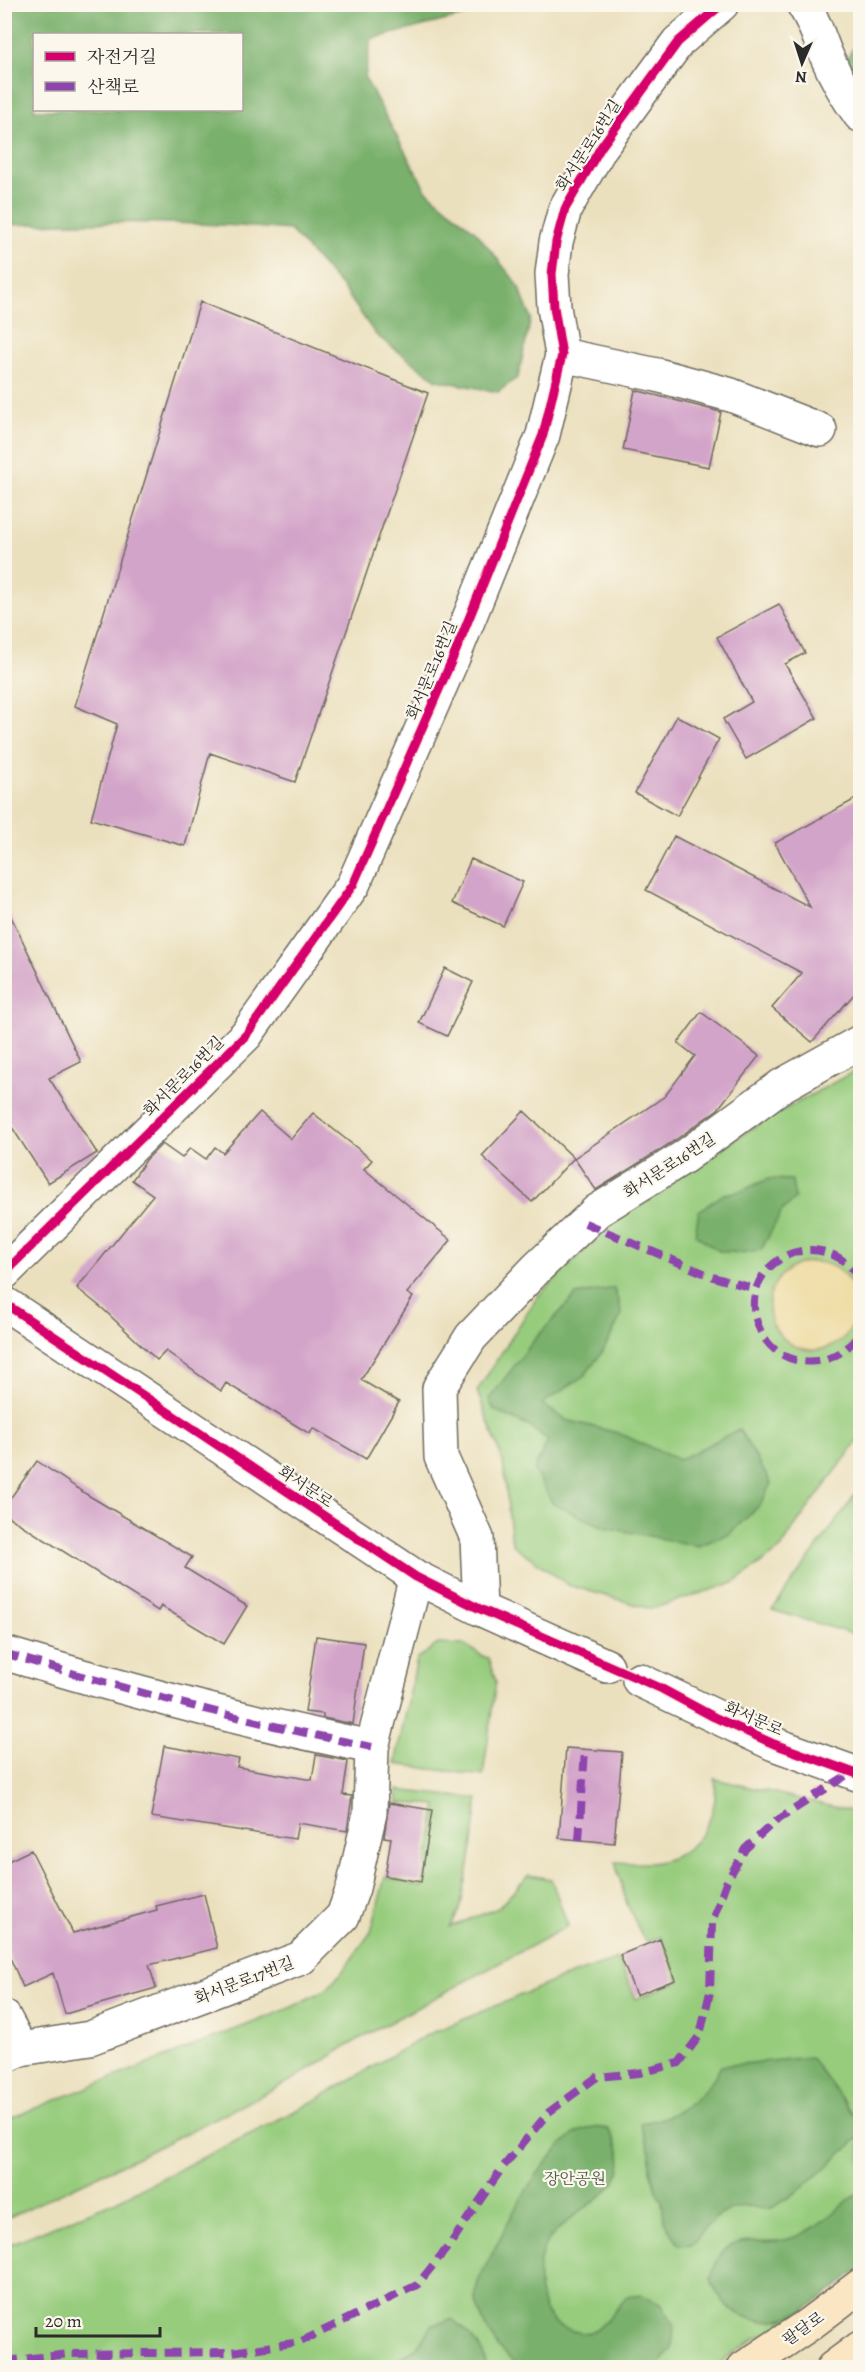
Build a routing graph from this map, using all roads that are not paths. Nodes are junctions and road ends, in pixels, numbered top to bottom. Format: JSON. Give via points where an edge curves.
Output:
{"nodes":[{"id":1,"x":722,"y":4,"type":"edge"},
{"id":2,"x":804,"y":4,"type":"edge"},
{"id":3,"x":861,"y":115,"type":"edge"},
{"id":4,"x":562,"y":355,"type":"junction"},
{"id":5,"x":820,"y":430,"type":"dead end"},
{"id":6,"x":861,"y":1042,"type":"edge"},
{"id":7,"x":4,"y":1273,"type":"edge"},
{"id":8,"x":4,"y":1303,"type":"edge"},
{"id":9,"x":416,"y":1578,"type":"junction"},
{"id":10,"x":480,"y":1609,"type":"junction"},
{"id":11,"x":4,"y":1653,"type":"edge"},
{"id":12,"x":607,"y":1666,"type":"dead end"},
{"id":13,"x":639,"y":1680,"type":"dead end"},
{"id":14,"x":372,"y":1747,"type":"junction"},
{"id":15,"x":861,"y":1775,"type":"edge"},
{"id":16,"x":4,"y":2017,"type":"edge"},
{"id":17,"x":13,"y":2053,"type":"edge"},
{"id":18,"x":861,"y":2286,"type":"edge"},
{"id":19,"x":744,"y":2367,"type":"edge"}],
"edges":[{"from":1,"to":4,"type":"street","name":"화서문로16번길","via":[[678,42],[601,147],[565,209],[552,274]]},
{"from":2,"to":3,"type":"street","via":[[844,92]]},
{"from":4,"to":5,"type":"street","via":[[731,395]]},
{"from":4,"to":7,"type":"street","name":"화서문로16번길","via":[[543,435],[455,654],[353,885],[246,1035]]},
{"from":6,"to":10,"type":"street","name":"화서문로16번길","via":[[782,1086],[684,1157],[597,1211],[471,1337],[439,1388],[441,1457],[477,1538]]},
{"from":8,"to":9,"type":"street","name":"화서문로"},
{"from":9,"to":10,"type":"street","name":"화서문로"},
{"from":9,"to":14,"type":"street","name":"화서문로17번길"},
{"from":10,"to":12,"type":"street","name":"화서문로"},
{"from":11,"to":14,"type":"street","via":[[137,1693]]},
{"from":13,"to":15,"type":"street","name":"화서문로","via":[[774,1744]]},
{"from":14,"to":17,"type":"street","name":"화서문로17번길","via":[[370,1813],[353,1888],[343,1916],[301,1958],[90,2038]]},
{"from":16,"to":17,"type":"street"},
{"from":18,"to":19,"type":"main road","name":"팔달로"}]}
